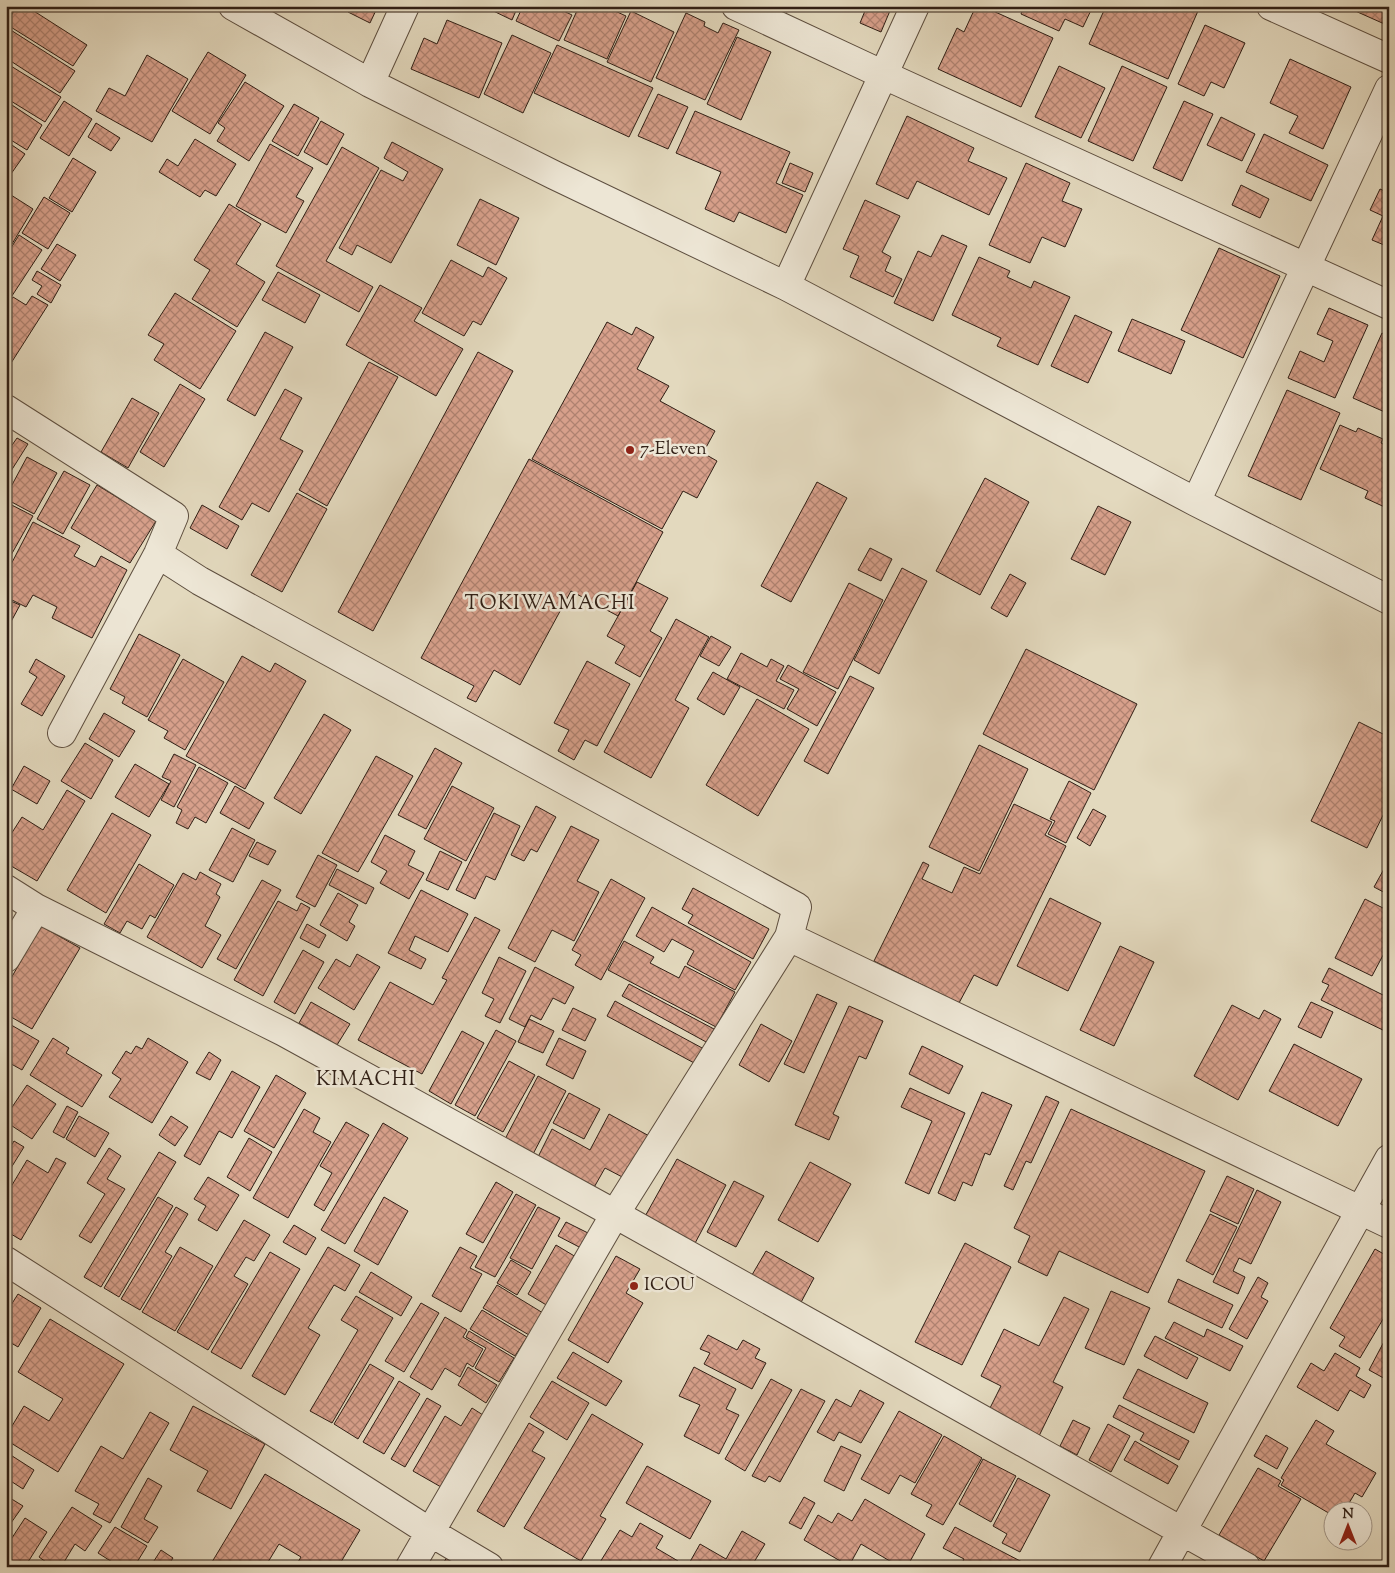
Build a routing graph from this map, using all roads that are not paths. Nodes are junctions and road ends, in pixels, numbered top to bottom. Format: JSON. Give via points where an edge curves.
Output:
{"nodes":[{"id":1,"x":233,"y":6,"type":"edge"},
{"id":2,"x":405,"y":6,"type":"edge"},
{"id":3,"x":736,"y":6,"type":"edge"},
{"id":4,"x":915,"y":6,"type":"edge"},
{"id":5,"x":1271,"y":6,"type":"edge"},
{"id":6,"x":1389,"y":59,"type":"edge"},
{"id":7,"x":884,"y":75,"type":"junction"},
{"id":8,"x":370,"y":83,"type":"junction"},
{"id":9,"x":1389,"y":89,"type":"edge"},
{"id":10,"x":1306,"y":268,"type":"junction"},
{"id":11,"x":786,"y":286,"type":"junction"},
{"id":12,"x":1389,"y":305,"type":"edge"},
{"id":13,"x":6,"y":409,"type":"edge"},
{"id":14,"x":1196,"y":502,"type":"junction"},
{"id":15,"x":158,"y":554,"type":"junction"},
{"id":16,"x":1389,"y":600,"type":"edge"},
{"id":17,"x":62,"y":733,"type":"dead end"},
{"id":18,"x":6,"y":889,"type":"edge"},
{"id":19,"x":36,"y":908,"type":"junction"},
{"id":20,"x":790,"y":937,"type":"junction"},
{"id":21,"x":6,"y":958,"type":"edge"},
{"id":22,"x":1389,"y":1159,"type":"edge"},
{"id":23,"x":1361,"y":1211,"type":"junction"},
{"id":24,"x":614,"y":1214,"type":"junction"},
{"id":25,"x":1389,"y":1224,"type":"edge"},
{"id":26,"x":6,"y":1261,"type":"edge"},
{"id":27,"x":430,"y":1532,"type":"junction"},
{"id":28,"x":1180,"y":1532,"type":"junction"},
{"id":29,"x":410,"y":1567,"type":"edge"},
{"id":30,"x":489,"y":1567,"type":"edge"},
{"id":31,"x":1162,"y":1567,"type":"edge"},
{"id":32,"x":1246,"y":1567,"type":"edge"}],
"edges":[{"from":1,"to":8,"type":"street"},
{"from":2,"to":8,"type":"street"},
{"from":3,"to":7,"type":"street"},
{"from":4,"to":7,"type":"street"},
{"from":5,"to":6,"type":"street"},
{"from":7,"to":10,"type":"street"},
{"from":7,"to":11,"type":"street"},
{"from":8,"to":11,"type":"street"},
{"from":9,"to":10,"type":"street"},
{"from":10,"to":12,"type":"street"},
{"from":10,"to":14,"type":"street"},
{"from":11,"to":14,"type":"street"},
{"from":13,"to":15,"type":"street","via":[[174,516]]},
{"from":14,"to":16,"type":"street"},
{"from":15,"to":17,"type":"street"},
{"from":15,"to":20,"type":"street","via":[[200,581],[797,906]]},
{"from":18,"to":19,"type":"street"},
{"from":19,"to":21,"type":"street"},
{"from":19,"to":24,"type":"street","via":[[284,1032]]},
{"from":20,"to":23,"type":"street"},
{"from":20,"to":24,"type":"street"},
{"from":22,"to":23,"type":"street"},
{"from":23,"to":25,"type":"street"},
{"from":23,"to":28,"type":"street"},
{"from":24,"to":27,"type":"street"},
{"from":24,"to":28,"type":"street"},
{"from":26,"to":27,"type":"street"},
{"from":27,"to":29,"type":"street"},
{"from":27,"to":30,"type":"street"},
{"from":28,"to":31,"type":"street"},
{"from":28,"to":32,"type":"street"}]}
